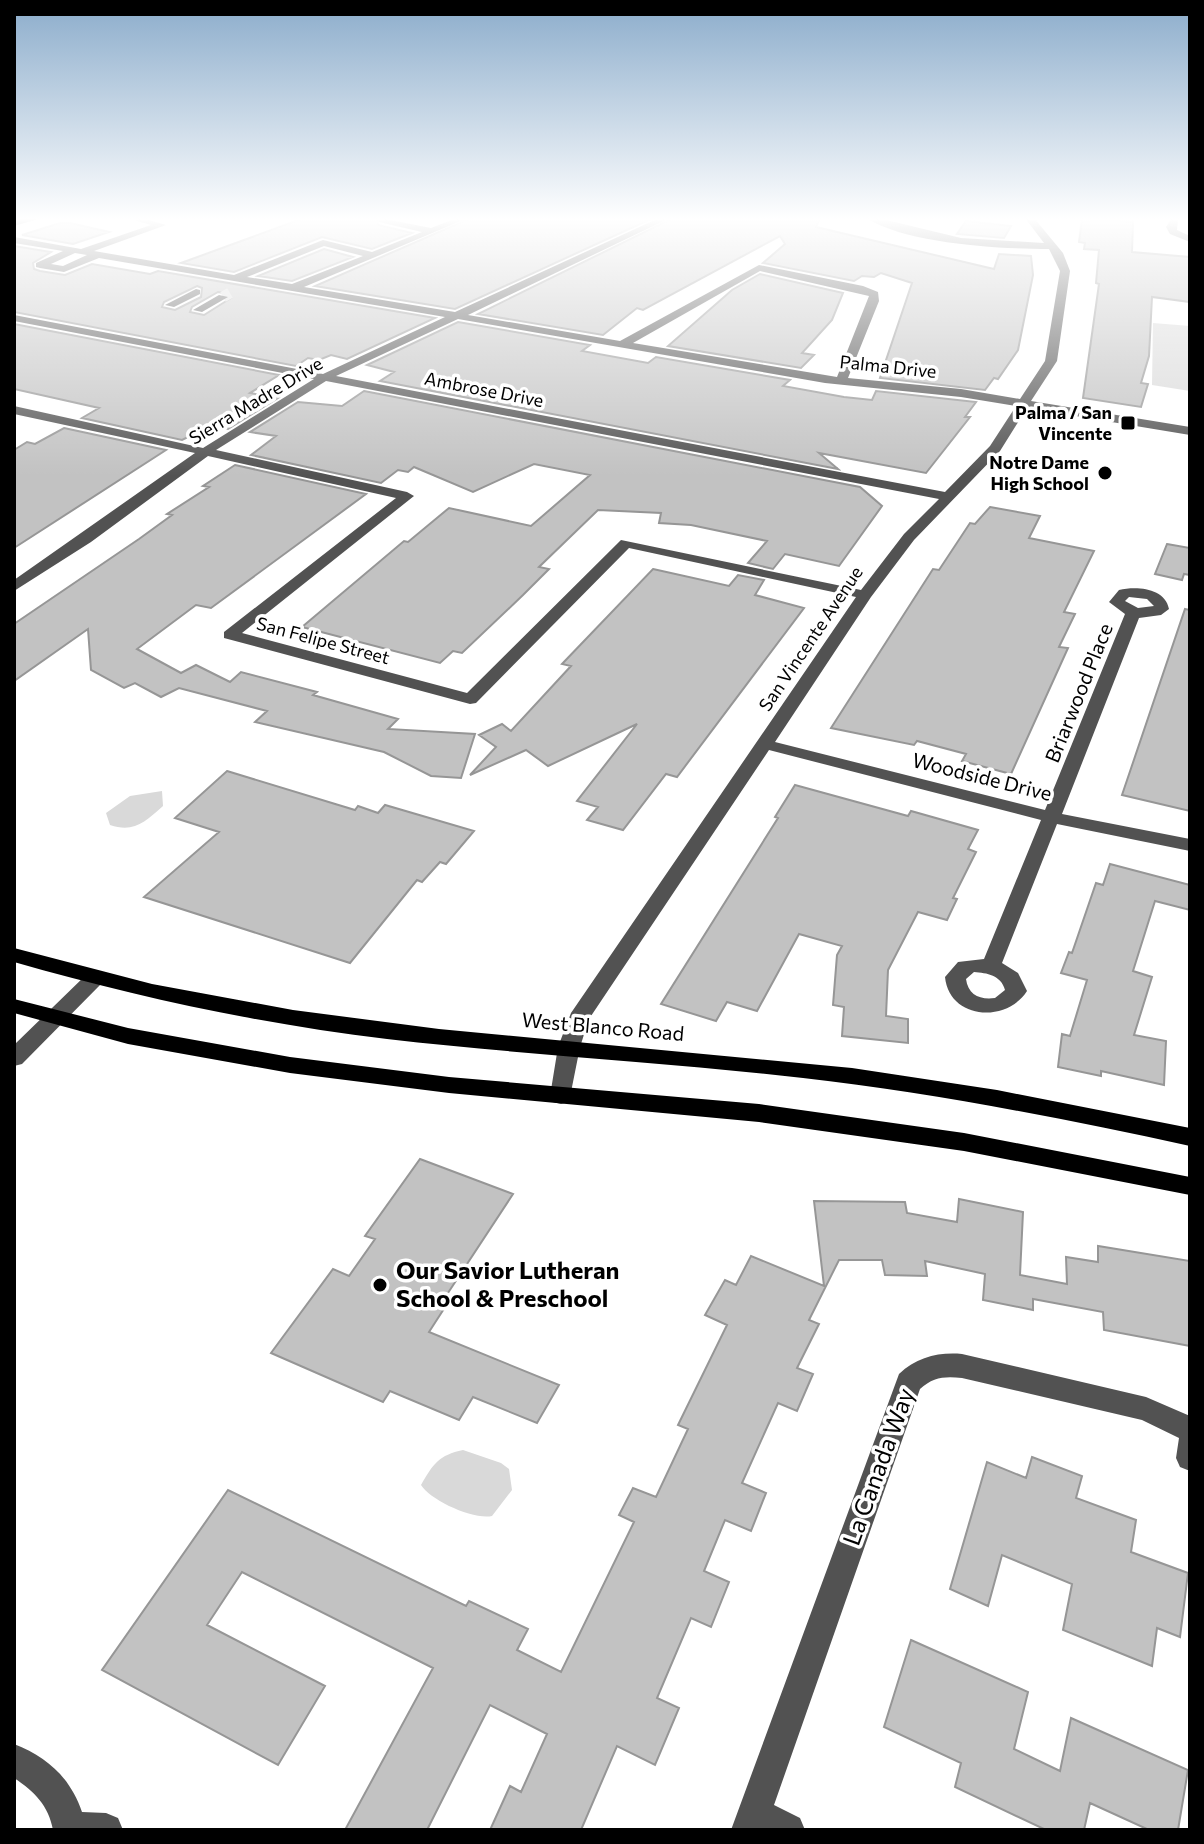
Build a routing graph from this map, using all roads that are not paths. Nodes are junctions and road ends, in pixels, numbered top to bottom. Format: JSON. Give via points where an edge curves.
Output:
{"nodes":[{"id":1,"x":209,"y":304,"type":"tunnel mouth"},
{"id":2,"x":390,"y":304,"type":"edge"},
{"id":3,"x":480,"y":304,"type":"edge"},
{"id":4,"x":694,"y":304,"type":"edge"},
{"id":5,"x":873,"y":304,"type":"edge"},
{"id":6,"x":1060,"y":304,"type":"edge"},
{"id":7,"x":198,"y":310,"type":"dead end"},
{"id":8,"x":456,"y":315,"type":"junction"},
{"id":9,"x":14,"y":318,"type":"edge"},
{"id":10,"x":622,"y":344,"type":"junction"},
{"id":11,"x":325,"y":377,"type":"junction"},
{"id":12,"x":841,"y":381,"type":"junction"},
{"id":13,"x":1024,"y":403,"type":"junction"},
{"id":14,"x":14,"y":410,"type":"edge"},
{"id":15,"x":35,"y":415,"type":"junction"},
{"id":16,"x":14,"y":426,"type":"edge"},
{"id":17,"x":1190,"y":431,"type":"edge"},
{"id":18,"x":205,"y":452,"type":"junction"},
{"id":19,"x":946,"y":496,"type":"junction"},
{"id":20,"x":14,"y":587,"type":"edge"},
{"id":21,"x":865,"y":595,"type":"junction"},
{"id":22,"x":1134,"y":612,"type":"dead end"},
{"id":23,"x":764,"y":744,"type":"junction"},
{"id":24,"x":1053,"y":818,"type":"junction"},
{"id":25,"x":1190,"y":845,"type":"edge"},
{"id":26,"x":14,"y":955,"type":"edge"},
{"id":27,"x":991,"y":966,"type":"dead end"},
{"id":28,"x":95,"y":978,"type":"junction"},
{"id":29,"x":14,"y":1006,"type":"edge"},
{"id":30,"x":55,"y":1018,"type":"junction"},
{"id":31,"x":569,"y":1047,"type":"junction"},
{"id":32,"x":14,"y":1058,"type":"edge"},
{"id":33,"x":561,"y":1096,"type":"junction"},
{"id":34,"x":1190,"y":1137,"type":"edge"},
{"id":35,"x":1190,"y":1186,"type":"edge"},
{"id":36,"x":1190,"y":1429,"type":"edge"},
{"id":37,"x":1190,"y":1445,"type":"edge"},
{"id":38,"x":1190,"y":1458,"type":"edge"},
{"id":39,"x":14,"y":1760,"type":"edge"},
{"id":40,"x":751,"y":1822,"type":"edge"},
{"id":41,"x":70,"y":1829,"type":"edge"},
{"id":42,"x":106,"y":1830,"type":"edge"},
{"id":43,"x":788,"y":1830,"type":"edge"}],
"edges":[{"from":1,"to":7,"type":"street"},
{"from":2,"to":8,"type":"street","name":"Palma Drive"},
{"from":3,"to":8,"type":"street","name":"Sierra Madre Drive"},
{"from":4,"to":10,"type":"street"},
{"from":5,"to":12,"type":"street"},
{"from":6,"to":13,"type":"street","name":"San Vincente Avenue","via":[[1054,351]]},
{"from":8,"to":10,"type":"street","name":"Palma Drive"},
{"from":8,"to":11,"type":"street","name":"Sierra Madre Drive"},
{"from":9,"to":11,"type":"street","name":"Ambrose Drive"},
{"from":10,"to":12,"type":"street","name":"Palma Drive"},
{"from":11,"to":18,"type":"street","name":"Sierra Madre Drive"},
{"from":11,"to":19,"type":"street","name":"Ambrose Drive"},
{"from":12,"to":13,"type":"street","name":"Palma Drive"},
{"from":13,"to":17,"type":"street","name":"Palma Drive"},
{"from":13,"to":19,"type":"street","name":"San Vincente Avenue","via":[[995,448]]},
{"from":14,"to":15,"type":"street","name":"San Felipe Street"},
{"from":15,"to":16,"type":"street"},
{"from":15,"to":18,"type":"street","name":"San Felipe Street"},
{"from":18,"to":20,"type":"street","name":"Sierra Madre Drive"},
{"from":18,"to":21,"type":"street","name":"San Felipe Street","via":[[407,496],[230,635],[470,699],[626,543]]},
{"from":19,"to":21,"type":"street","name":"San Vincente Avenue"},
{"from":21,"to":23,"type":"street","name":"San Vincente Avenue"},
{"from":22,"to":24,"type":"street","name":"Briarwood Place"},
{"from":23,"to":24,"type":"street","name":"Woodside Drive"},
{"from":23,"to":31,"type":"street","name":"San Vincente Avenue","via":[[579,1018]]},
{"from":24,"to":25,"type":"street","name":"Woodside Drive"},
{"from":24,"to":27,"type":"street","name":"Briarwood Place"},
{"from":26,"to":28,"type":"main road","name":"West Blanco Road"},
{"from":28,"to":30,"type":"street"},
{"from":28,"to":31,"type":"main road","name":"West Blanco Road","via":[[338,1024]]},
{"from":29,"to":30,"type":"main road"},
{"from":30,"to":32,"type":"street"},
{"from":30,"to":33,"type":"main road","via":[[290,1065]]},
{"from":31,"to":33,"type":"street","name":"San Vincente Avenue"},
{"from":31,"to":34,"type":"main road","name":"West Blanco Road","via":[[972,1093]]},
{"from":33,"to":35,"type":"main road","via":[[759,1113],[948,1139]]},
{"from":36,"to":40,"type":"street","name":"La Canada Way","via":[[1146,1409],[962,1366],[944,1364],[917,1373],[909,1382]]},
{"from":37,"to":38,"type":"street"},
{"from":39,"to":41,"type":"street","via":[[54,1787]]},
{"from":40,"to":43,"type":"street"},
{"from":41,"to":42,"type":"street"}]}
